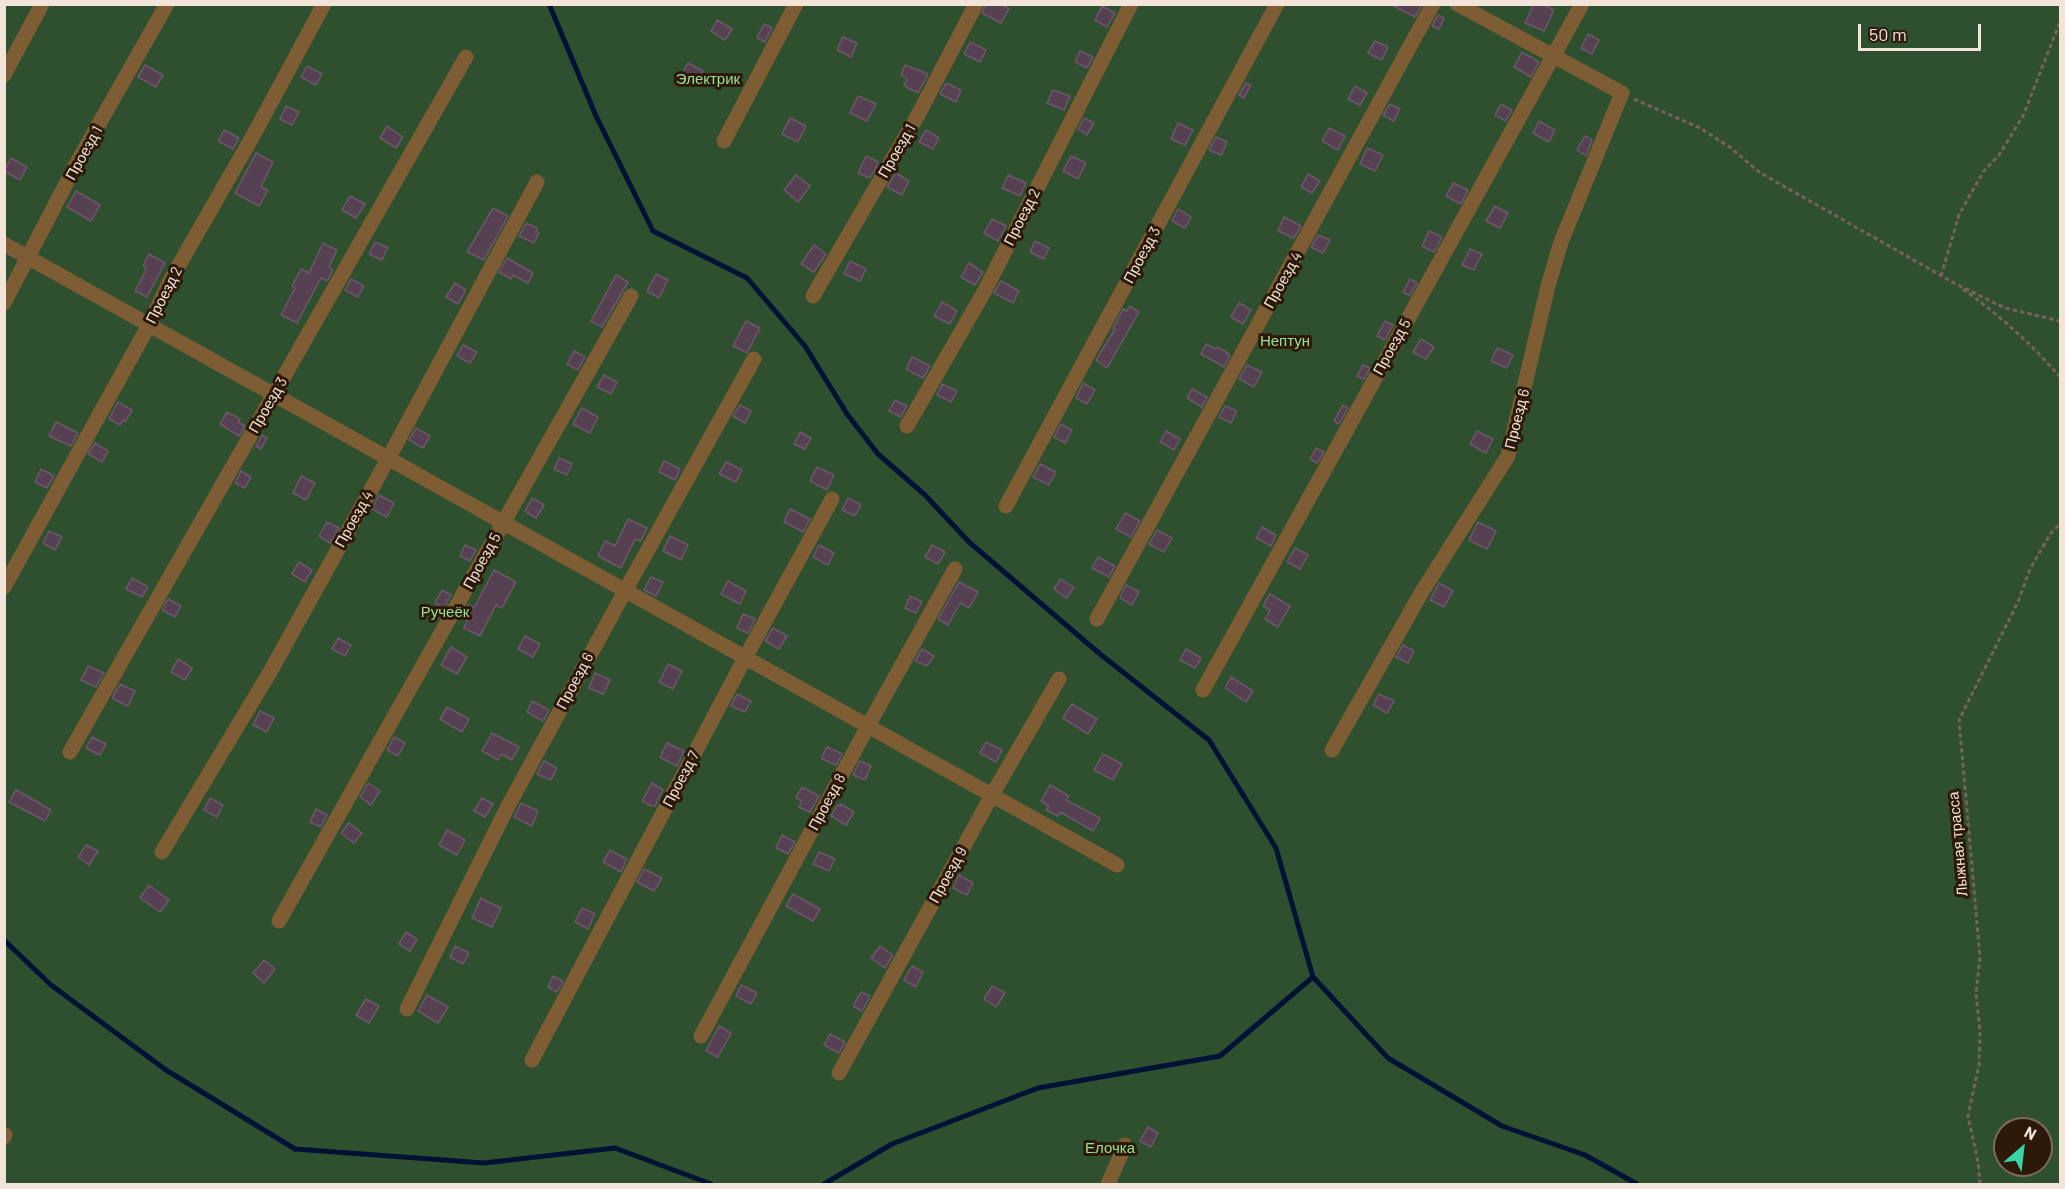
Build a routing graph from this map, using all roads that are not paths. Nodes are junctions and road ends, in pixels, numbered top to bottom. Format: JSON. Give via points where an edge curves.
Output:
{"nodes":[{"id":1,"x":42,"y":4,"type":"edge"},
{"id":2,"x":167,"y":4,"type":"edge"},
{"id":3,"x":324,"y":4,"type":"edge"},
{"id":4,"x":796,"y":4,"type":"edge"},
{"id":5,"x":976,"y":4,"type":"edge"},
{"id":6,"x":1131,"y":4,"type":"edge"},
{"id":7,"x":1277,"y":4,"type":"edge"},
{"id":8,"x":1433,"y":4,"type":"edge"},
{"id":9,"x":1457,"y":4,"type":"edge"},
{"id":10,"x":1582,"y":4,"type":"edge"},
{"id":11,"x":1553,"y":56,"type":"junction"},
{"id":12,"x":466,"y":57,"type":"dead end"},
{"id":13,"x":4,"y":75,"type":"edge"},
{"id":14,"x":724,"y":141,"type":"dead end"},
{"id":15,"x":537,"y":182,"type":"dead end"},
{"id":16,"x":4,"y":244,"type":"edge"},
{"id":17,"x":28,"y":258,"type":"junction"},
{"id":18,"x":631,"y":296,"type":"dead end"},
{"id":19,"x":813,"y":296,"type":"dead end"},
{"id":20,"x":4,"y":303,"type":"edge"},
{"id":21,"x":149,"y":325,"type":"junction"},
{"id":22,"x":754,"y":359,"type":"dead end"},
{"id":23,"x":274,"y":395,"type":"junction"},
{"id":24,"x":907,"y":426,"type":"dead end"},
{"id":25,"x":388,"y":459,"type":"junction"},
{"id":26,"x":832,"y":499,"type":"dead end"},
{"id":27,"x":1006,"y":506,"type":"dead end"},
{"id":28,"x":504,"y":523,"type":"junction"},
{"id":29,"x":955,"y":569,"type":"dead end"},
{"id":30,"x":4,"y":587,"type":"edge"},
{"id":31,"x":625,"y":591,"type":"junction"},
{"id":32,"x":1097,"y":619,"type":"dead end"},
{"id":33,"x":745,"y":658,"type":"junction"},
{"id":34,"x":1059,"y":679,"type":"dead end"},
{"id":35,"x":1203,"y":690,"type":"dead end"},
{"id":36,"x":868,"y":726,"type":"junction"},
{"id":37,"x":1332,"y":750,"type":"dead end"},
{"id":38,"x":70,"y":752,"type":"dead end"},
{"id":39,"x":992,"y":795,"type":"junction"},
{"id":40,"x":162,"y":852,"type":"dead end"},
{"id":41,"x":1117,"y":865,"type":"dead end"},
{"id":42,"x":279,"y":921,"type":"dead end"},
{"id":43,"x":407,"y":1009,"type":"dead end"},
{"id":44,"x":701,"y":1035,"type":"dead end"},
{"id":45,"x":532,"y":1060,"type":"dead end"},
{"id":46,"x":839,"y":1073,"type":"dead end"},
{"id":47,"x":1125,"y":1145,"type":"dead end"},
{"id":48,"x":1108,"y":1185,"type":"edge"}],
"edges":[{"from":1,"to":13,"type":"street"},
{"from":2,"to":17,"type":"street","name":"Проезд 1"},
{"from":3,"to":21,"type":"street","name":"Проезд 2"},
{"from":4,"to":14,"type":"street"},
{"from":5,"to":19,"type":"street","name":"Проезд 1","via":[[918,116]]},
{"from":6,"to":24,"type":"street","name":"Проезд 2","via":[[984,292]]},
{"from":7,"to":27,"type":"street","name":"Проезд 3"},
{"from":8,"to":32,"type":"street","name":"Проезд 4"},
{"from":9,"to":11,"type":"street"},
{"from":10,"to":11,"type":"street","name":"Проезд 5"},
{"from":11,"to":35,"type":"street","name":"Проезд 5"},
{"from":11,"to":37,"type":"street","name":"Проезд 6","via":[[1622,93],[1561,242],[1508,456],[1423,590]]},
{"from":12,"to":23,"type":"street","name":"Проезд 3"},
{"from":15,"to":25,"type":"street","name":"Проезд 4"},
{"from":16,"to":17,"type":"street"},
{"from":17,"to":20,"type":"street","name":"Проезд 1"},
{"from":17,"to":21,"type":"street"},
{"from":18,"to":28,"type":"street","name":"Проезд 5"},
{"from":21,"to":23,"type":"street"},
{"from":21,"to":30,"type":"street","name":"Проезд 2"},
{"from":22,"to":31,"type":"street","name":"Проезд 6"},
{"from":23,"to":25,"type":"street"},
{"from":23,"to":38,"type":"street","name":"Проезд 3"},
{"from":25,"to":28,"type":"street"},
{"from":25,"to":40,"type":"street","name":"Проезд 4","via":[[270,672]]},
{"from":26,"to":33,"type":"street","name":"Проезд 7"},
{"from":28,"to":31,"type":"street"},
{"from":28,"to":42,"type":"street","name":"Проезд 5"},
{"from":29,"to":36,"type":"street","name":"Проезд 8"},
{"from":31,"to":33,"type":"street"},
{"from":31,"to":43,"type":"street","name":"Проезд 6","via":[[507,808]]},
{"from":33,"to":36,"type":"street"},
{"from":33,"to":45,"type":"street","name":"Проезд 7"},
{"from":34,"to":39,"type":"street","name":"Проезд 9"},
{"from":36,"to":39,"type":"street"},
{"from":36,"to":44,"type":"street","name":"Проезд 8"},
{"from":39,"to":41,"type":"street"},
{"from":39,"to":46,"type":"street","name":"Проезд 9"},
{"from":47,"to":48,"type":"street"}]}
